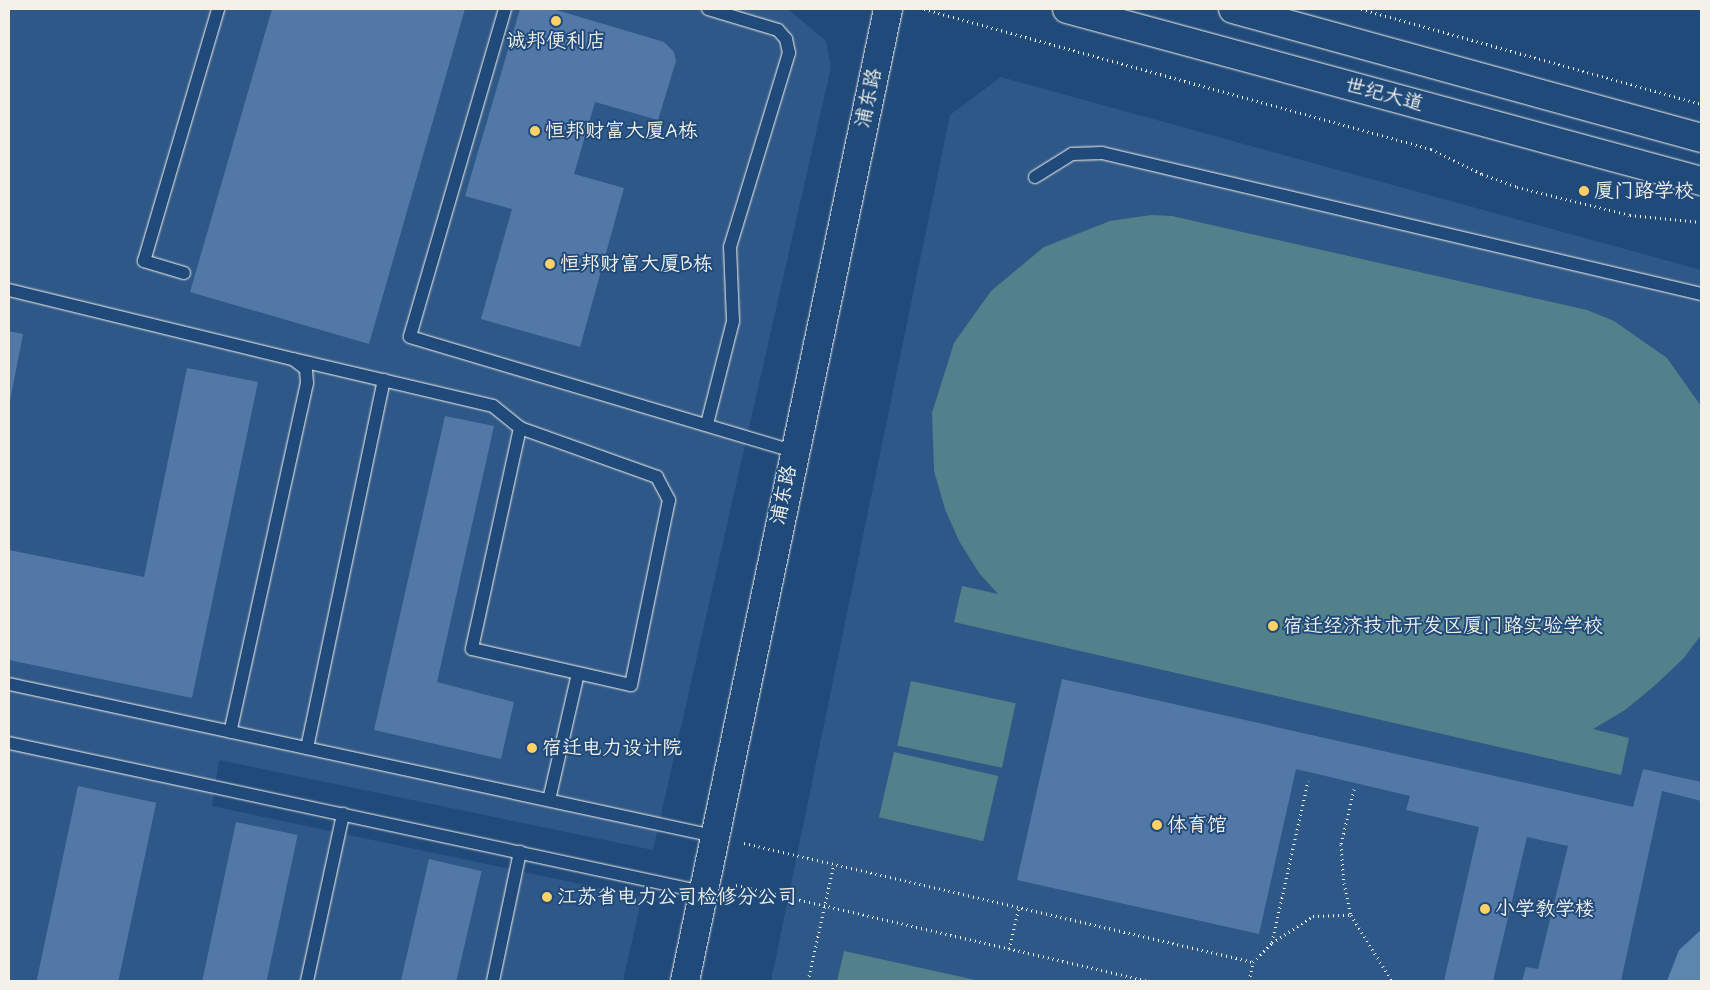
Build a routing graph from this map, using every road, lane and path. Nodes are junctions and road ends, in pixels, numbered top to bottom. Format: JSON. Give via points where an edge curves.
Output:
{"nodes":[{"id":1,"x":218,"y":9,"type":"edge"},
{"id":2,"x":505,"y":9,"type":"edge"},
{"id":3,"x":708,"y":9,"type":"edge"},
{"id":4,"x":888,"y":9,"type":"edge"},
{"id":5,"x":924,"y":9,"type":"edge"},
{"id":6,"x":1067,"y":9,"type":"edge"},
{"id":7,"x":1233,"y":9,"type":"edge"},
{"id":8,"x":1361,"y":9,"type":"edge"},
{"id":9,"x":1701,"y":104,"type":"edge"},
{"id":10,"x":1701,"y":138,"type":"edge"},
{"id":11,"x":1035,"y":177,"type":"dead end"},
{"id":12,"x":1701,"y":181,"type":"edge"},
{"id":13,"x":1701,"y":222,"type":"edge"},
{"id":14,"x":184,"y":273,"type":"dead end"},
{"id":15,"x":9,"y":290,"type":"edge"},
{"id":16,"x":1701,"y":294,"type":"edge"},
{"id":17,"x":293,"y":359,"type":"junction"},
{"id":18,"x":384,"y":380,"type":"junction"},
{"id":19,"x":707,"y":424,"type":"junction"},
{"id":20,"x":520,"y":428,"type":"junction"},
{"id":21,"x":793,"y":450,"type":"junction"},
{"id":22,"x":578,"y":673,"type":"junction"},
{"id":23,"x":9,"y":684,"type":"edge"},
{"id":24,"x":230,"y":732,"type":"junction"},
{"id":25,"x":9,"y":743,"type":"edge"},
{"id":26,"x":307,"y":748,"type":"junction"},
{"id":27,"x":1308,"y":781,"type":"dead end"},
{"id":28,"x":1354,"y":790,"type":"dead end"},
{"id":29,"x":549,"y":800,"type":"junction"},
{"id":30,"x":342,"y":814,"type":"junction"},
{"id":31,"x":714,"y":836,"type":"junction"},
{"id":32,"x":520,"y":852,"type":"junction"},
{"id":33,"x":834,"y":864,"type":"junction"},
{"id":34,"x":704,"y":885,"type":"junction"},
{"id":35,"x":825,"y":906,"type":"junction"},
{"id":36,"x":1019,"y":907,"type":"junction"},
{"id":37,"x":1351,"y":915,"type":"junction"},
{"id":38,"x":1272,"y":943,"type":"junction"},
{"id":39,"x":1010,"y":949,"type":"junction"},
{"id":40,"x":1253,"y":962,"type":"junction"},
{"id":41,"x":306,"y":981,"type":"edge"},
{"id":42,"x":493,"y":981,"type":"edge"},
{"id":43,"x":685,"y":981,"type":"edge"},
{"id":44,"x":808,"y":981,"type":"edge"},
{"id":45,"x":1149,"y":981,"type":"edge"},
{"id":46,"x":1249,"y":981,"type":"edge"},
{"id":47,"x":1392,"y":981,"type":"edge"}],
"edges":[{"from":1,"to":14,"type":"lane","via":[[144,261]]},
{"from":2,"to":19,"type":"lane","via":[[410,337]]},
{"from":3,"to":19,"type":"lane","via":[[778,30],[786,39],[790,52],[730,247],[733,322]]},
{"from":4,"to":21,"type":"street","name":"浦东路"},
{"from":5,"to":13,"type":"path","via":[[1431,149],[1517,187],[1630,215]]},
{"from":6,"to":12,"type":"street","name":"世纪大道"},
{"from":7,"to":10,"type":"street"},
{"from":8,"to":9,"type":"path"},
{"from":11,"to":16,"type":"lane","via":[[1072,154],[1102,153]]},
{"from":15,"to":17,"type":"lane"},
{"from":17,"to":18,"type":"lane"},
{"from":17,"to":24,"type":"lane","via":[[306,369],[307,383]]},
{"from":18,"to":20,"type":"lane","via":[[492,406]]},
{"from":18,"to":26,"type":"lane"},
{"from":19,"to":21,"type":"lane"},
{"from":20,"to":22,"type":"lane","via":[[472,649]]},
{"from":20,"to":22,"type":"lane","via":[[657,477],[669,500],[631,685]]},
{"from":21,"to":31,"type":"street","name":"浦东路"},
{"from":22,"to":29,"type":"lane"},
{"from":23,"to":24,"type":"lane"},
{"from":24,"to":26,"type":"lane"},
{"from":25,"to":30,"type":"lane"},
{"from":26,"to":29,"type":"lane"},
{"from":27,"to":38,"type":"path"},
{"from":28,"to":37,"type":"path","via":[[1341,844]]},
{"from":29,"to":31,"type":"lane"},
{"from":30,"to":32,"type":"lane"},
{"from":30,"to":41,"type":"lane"},
{"from":31,"to":33,"type":"path"},
{"from":31,"to":34,"type":"street","name":"浦东路"},
{"from":32,"to":34,"type":"lane"},
{"from":32,"to":42,"type":"lane"},
{"from":33,"to":35,"type":"path"},
{"from":33,"to":36,"type":"path"},
{"from":34,"to":35,"type":"path"},
{"from":34,"to":43,"type":"street","name":"浦东路"},
{"from":35,"to":39,"type":"path"},
{"from":35,"to":44,"type":"path"},
{"from":36,"to":39,"type":"path"},
{"from":36,"to":40,"type":"path"},
{"from":37,"to":38,"type":"path","via":[[1313,916]]},
{"from":37,"to":47,"type":"path"},
{"from":38,"to":40,"type":"path"},
{"from":39,"to":45,"type":"path"},
{"from":40,"to":46,"type":"path"}]}
